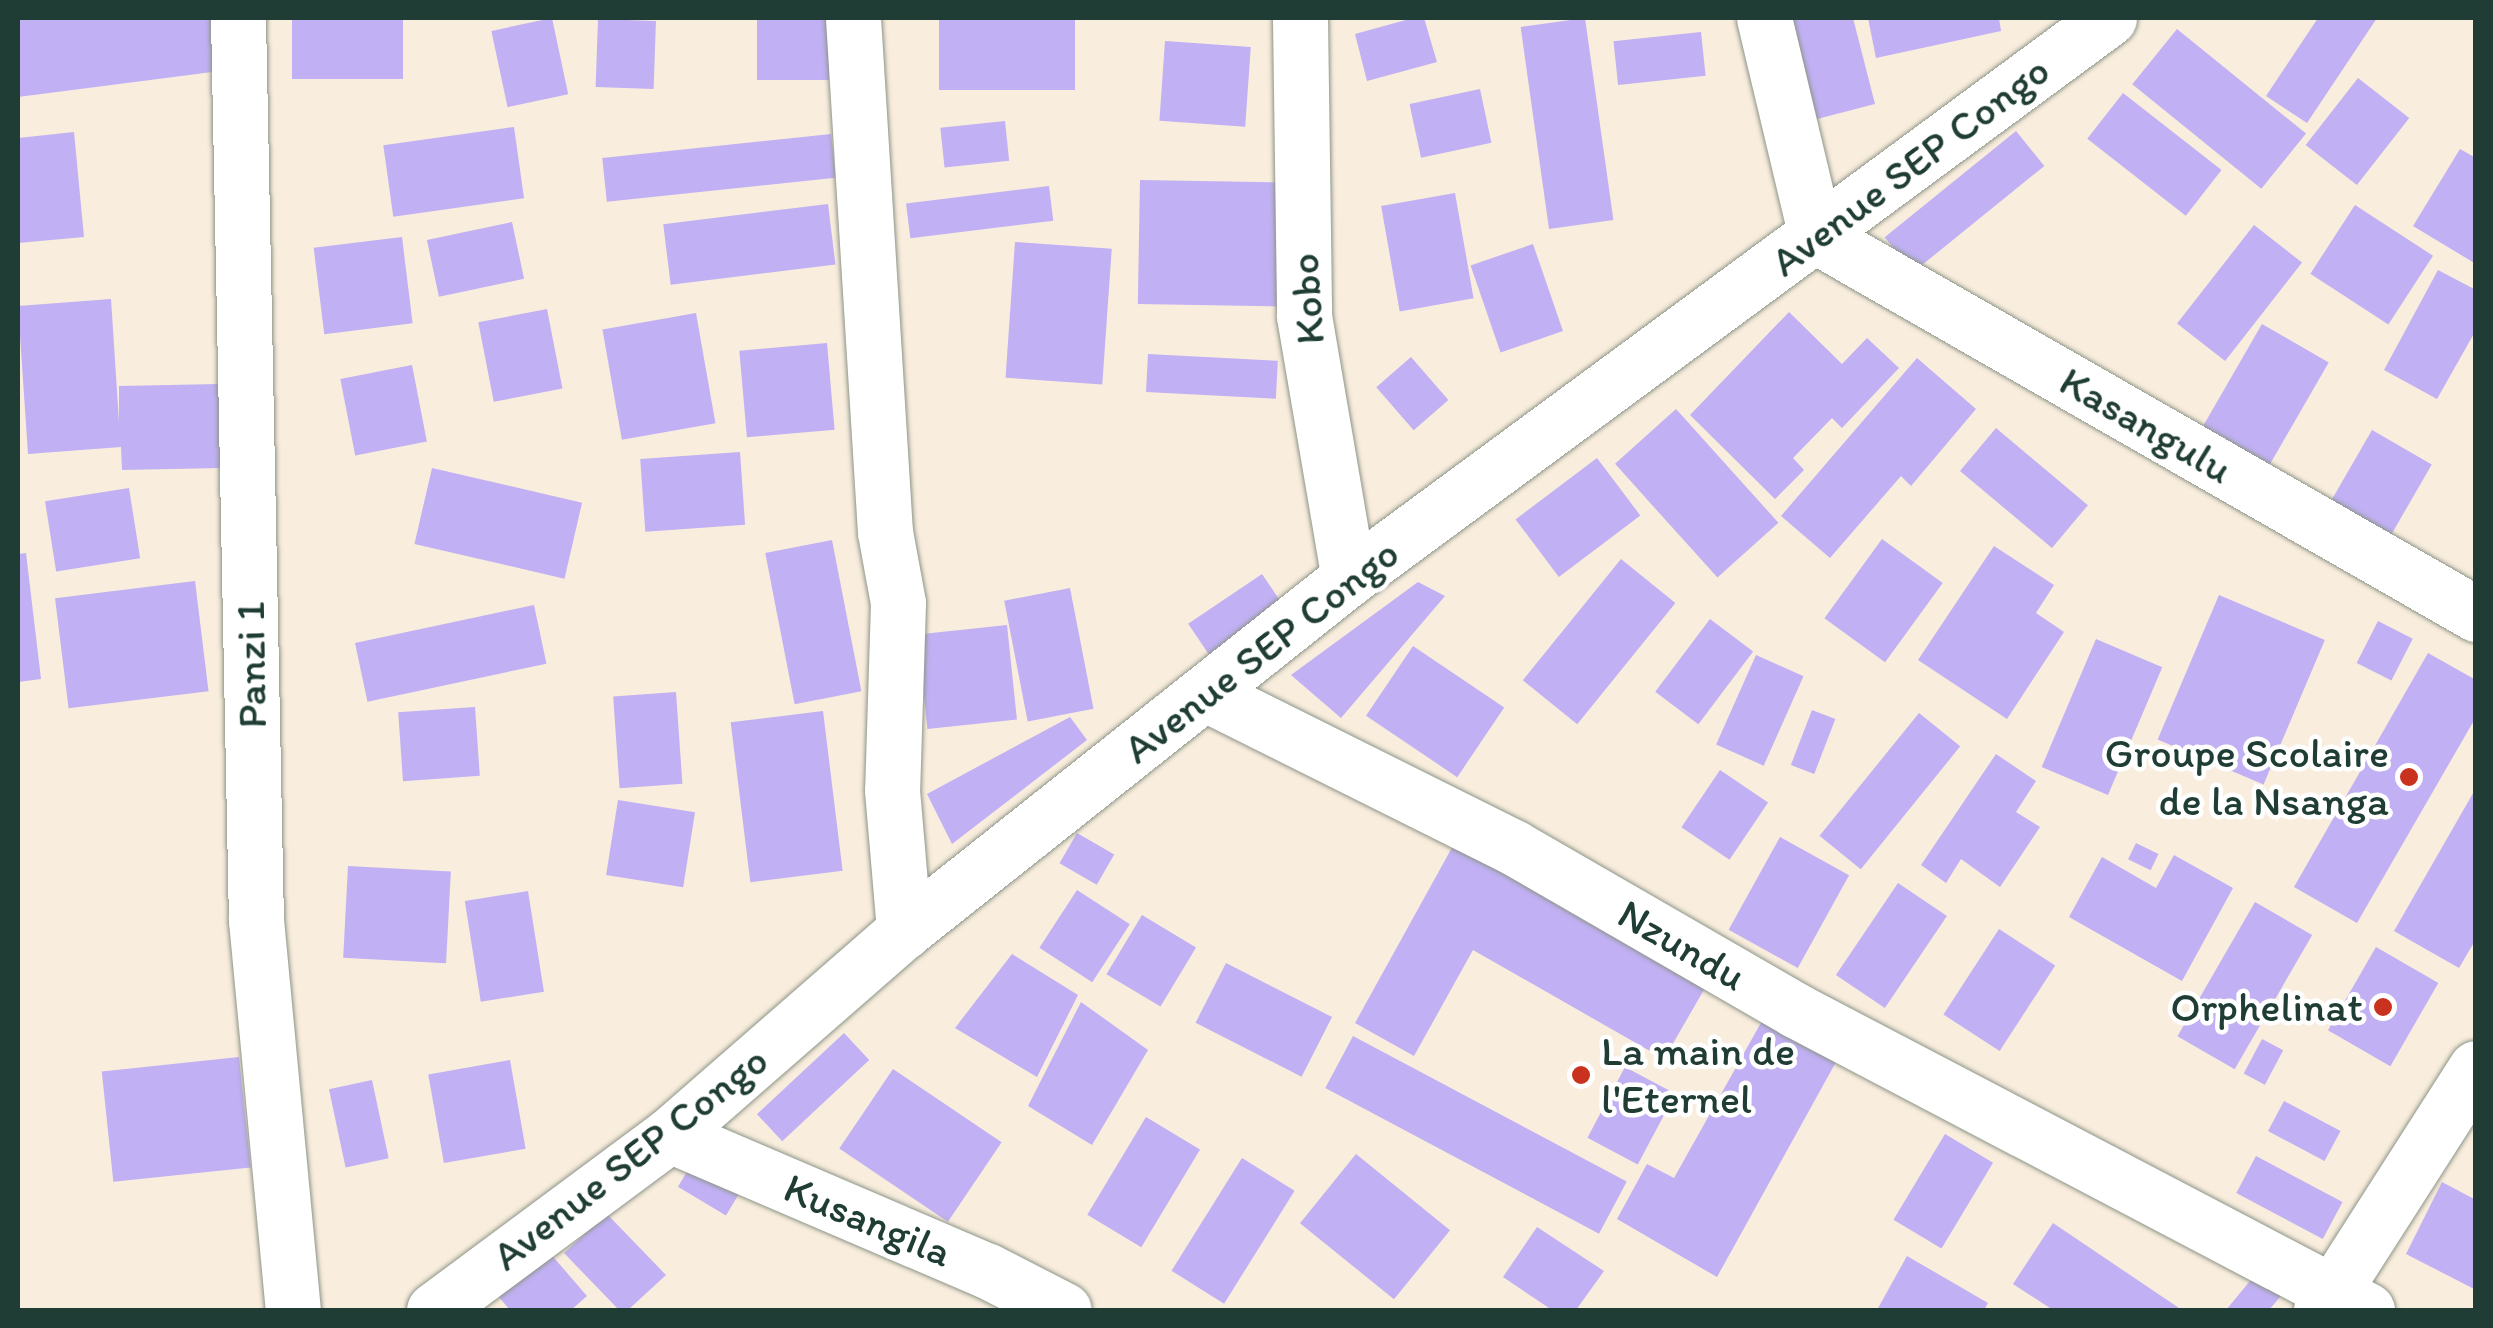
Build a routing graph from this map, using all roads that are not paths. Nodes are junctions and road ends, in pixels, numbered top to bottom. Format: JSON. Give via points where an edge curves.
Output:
{"nodes":[{"id":1,"x":238,"y":18,"type":"edge"},
{"id":2,"x":852,"y":18,"type":"edge"},
{"id":3,"x":1300,"y":18,"type":"edge"},
{"id":4,"x":1764,"y":18,"type":"edge"},
{"id":5,"x":2109,"y":18,"type":"edge"},
{"id":6,"x":1816,"y":236,"type":"junction"},
{"id":7,"x":1350,"y":578,"type":"junction"},
{"id":8,"x":2476,"y":614,"type":"edge"},
{"id":9,"x":1208,"y":695,"type":"junction"},
{"id":10,"x":904,"y":931,"type":"junction"},
{"id":11,"x":2476,"y":1068,"type":"edge"},
{"id":12,"x":670,"y":1135,"type":"junction"},
{"id":13,"x":2341,"y":1305,"type":"edge"},
{"id":14,"x":293,"y":1310,"type":"edge"},
{"id":15,"x":434,"y":1310,"type":"edge"},
{"id":16,"x":1064,"y":1310,"type":"edge"}],
"edges":[{"from":1,"to":14,"type":"street","name":"Panzi 1","via":[[256,920]]},
{"from":2,"to":10,"type":"street","via":[[886,532],[898,602],[892,790]]},
{"from":3,"to":7,"type":"street","name":"Kobo","via":[[1304,316]]},
{"from":4,"to":6,"type":"street"},
{"from":5,"to":6,"type":"street","name":"Avenue SEP Congo"},
{"from":6,"to":7,"type":"street","name":"Avenue SEP Congo"},
{"from":6,"to":8,"type":"street","name":"Kasangulu"},
{"from":7,"to":9,"type":"street","name":"Avenue SEP Congo"},
{"from":9,"to":10,"type":"street","name":"Avenue SEP Congo"},
{"from":9,"to":13,"type":"street","name":"Nzundu","via":[[1514,847],[1795,1010]]},
{"from":10,"to":12,"type":"street","name":"Avenue SEP Congo"},
{"from":11,"to":13,"type":"street"},
{"from":12,"to":15,"type":"street","name":"Avenue SEP Congo"},
{"from":12,"to":16,"type":"street","name":"Kusangila","via":[[988,1270]]}]}
